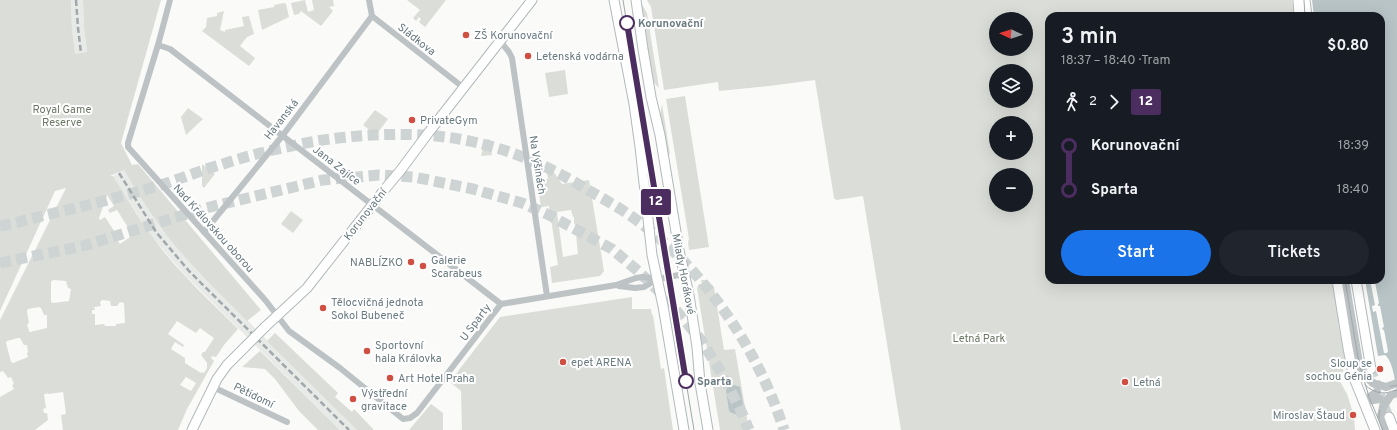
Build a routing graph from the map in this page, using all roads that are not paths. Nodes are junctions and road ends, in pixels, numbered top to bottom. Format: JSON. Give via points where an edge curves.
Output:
{"nodes":[{"id":1,"x":170,"y":0,"type":"edge"},
{"id":2,"x":369,"y":0,"type":"edge"},
{"id":3,"x":532,"y":0,"type":"edge"},
{"id":4,"x":614,"y":0,"type":"edge"},
{"id":5,"x":636,"y":0,"type":"edge"},
{"id":6,"x":1298,"y":0,"type":"edge"},
{"id":7,"x":1305,"y":0,"type":"edge"},
{"id":8,"x":1299,"y":12,"type":"edge"},
{"id":9,"x":1306,"y":12,"type":"edge"},
{"id":10,"x":372,"y":16,"type":"junction"},
{"id":11,"x":500,"y":41,"type":"junction"},
{"id":12,"x":158,"y":45,"type":"junction"},
{"id":13,"x":464,"y":88,"type":"junction"},
{"id":14,"x":283,"y":135,"type":"junction"},
{"id":15,"x":373,"y":205,"type":"junction"},
{"id":16,"x":204,"y":232,"type":"junction"},
{"id":17,"x":684,"y":274,"type":"junction"},
{"id":18,"x":658,"y":279,"type":"junction"},
{"id":19,"x":1338,"y":284,"type":"edge"},
{"id":20,"x":1346,"y":284,"type":"edge"},
{"id":21,"x":1357,"y":284,"type":"edge"},
{"id":22,"x":616,"y":285,"type":"junction"},
{"id":23,"x":547,"y":296,"type":"junction"},
{"id":24,"x":501,"y":304,"type":"junction"},
{"id":25,"x":278,"y":315,"type":"junction"},
{"id":26,"x":1370,"y":369,"type":"tunnel mouth"},
{"id":27,"x":1397,"y":383,"type":"edge"},
{"id":28,"x":213,"y":387,"type":"junction"},
{"id":29,"x":1386,"y":387,"type":"junction"},
{"id":30,"x":1394,"y":394,"type":"edge"},
{"id":31,"x":1380,"y":399,"type":"junction"},
{"id":32,"x":1363,"y":401,"type":"junction"},
{"id":33,"x":1389,"y":417,"type":"tunnel mouth"},
{"id":34,"x":403,"y":419,"type":"joint"},
{"id":35,"x":287,"y":422,"type":"dead end"},
{"id":36,"x":192,"y":430,"type":"edge"},
{"id":37,"x":684,"y":430,"type":"edge"},
{"id":38,"x":708,"y":430,"type":"edge"},
{"id":39,"x":1374,"y":430,"type":"edge"},
{"id":40,"x":1386,"y":430,"type":"edge"},
{"id":41,"x":1394,"y":430,"type":"edge"}],
"edges":[{"from":1,"to":12,"type":"street","name":"Nad Královskou oborou"},
{"from":2,"to":10,"type":"street"},
{"from":3,"to":11,"type":"main road","name":"Korunovační"},
{"from":4,"to":18,"type":"main road","via":[[634,104],[652,256]]},
{"from":5,"to":17,"type":"main road","name":"Milady Horákové"},
{"from":6,"to":8,"type":"main road"},
{"from":7,"to":9,"type":"main road"},
{"from":10,"to":13,"type":"street","name":"Sládkova"},
{"from":10,"to":14,"type":"street","name":"Havanská"},
{"from":11,"to":13,"type":"main road","name":"Korunovační"},
{"from":11,"to":23,"type":"street","name":"Na Výšinách","via":[[512,58]]},
{"from":12,"to":14,"type":"street","name":"Jana Zajíce","via":[[170,49]]},
{"from":12,"to":16,"type":"street","name":"Nad Královskou oborou","via":[[128,147]]},
{"from":13,"to":15,"type":"main road","name":"Korunovační"},
{"from":14,"to":15,"type":"street","name":"Jana Zajíce"},
{"from":14,"to":16,"type":"street","name":"Havanská"},
{"from":15,"to":24,"type":"street","name":"Jana Zajíce"},
{"from":15,"to":25,"type":"main road","name":"Korunovační","via":[[307,288]]},
{"from":16,"to":25,"type":"street","name":"Nad Královskou oborou"},
{"from":17,"to":18,"type":"street","name":"U Sparty"},
{"from":17,"to":38,"type":"main road","name":"Milady Horákové"},
{"from":18,"to":22,"type":"street","name":"U Sparty","via":[[642,277]]},
{"from":18,"to":22,"type":"street","name":"U Sparty","via":[[644,287]]},
{"from":18,"to":37,"type":"main road"},
{"from":19,"to":32,"type":"main road","via":[[1350,361]]},
{"from":20,"to":29,"type":"street","bridge":true,"via":[[1359,363],[1365,376],[1373,383]]},
{"from":21,"to":26,"type":"main road"},
{"from":22,"to":23,"type":"street","name":"U Sparty"},
{"from":23,"to":24,"type":"street","name":"U Sparty"},
{"from":24,"to":34,"type":"street","name":"U Sparty","via":[[417,413]]},
{"from":25,"to":28,"type":"main road","name":"Korunovační","bridge":true,"via":[[227,365]]},
{"from":25,"to":34,"type":"street","name":"Nad Královskou oborou","via":[[289,331]]},
{"from":27,"to":29,"type":"street"},
{"from":28,"to":35,"type":"street","name":"Pětidomí"},
{"from":28,"to":36,"type":"main road","name":"Korunovační"},
{"from":29,"to":31,"type":"street"},
{"from":30,"to":31,"type":"street","bridge":true},
{"from":31,"to":32,"type":"street"},
{"from":31,"to":40,"type":"street","via":[[1381,416]]},
{"from":32,"to":39,"type":"main road"},
{"from":33,"to":41,"type":"main road"}]}
